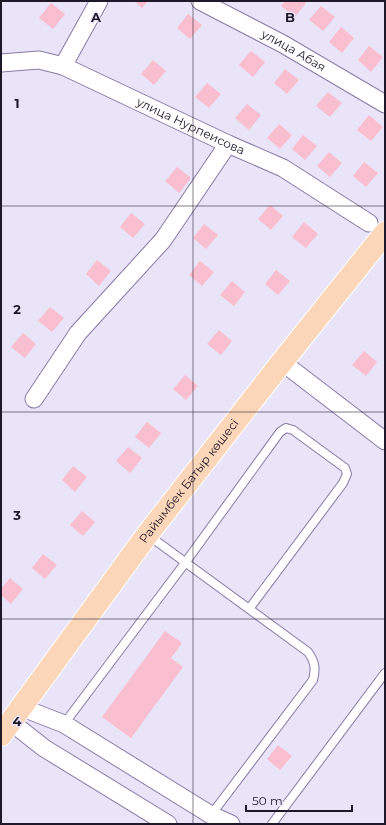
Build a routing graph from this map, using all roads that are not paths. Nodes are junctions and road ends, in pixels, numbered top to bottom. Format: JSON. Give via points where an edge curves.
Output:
{"nodes":[{"id":1,"x":99,"y":1,"type":"edge"},
{"id":2,"x":200,"y":1,"type":"edge"},
{"id":3,"x":1,"y":63,"type":"edge"},
{"id":4,"x":63,"y":66,"type":"junction"},
{"id":5,"x":385,"y":104,"type":"edge"},
{"id":6,"x":228,"y":144,"type":"junction"},
{"id":7,"x":377,"y":228,"type":"edge"},
{"id":8,"x":282,"y":362,"type":"junction"},
{"id":9,"x":34,"y":400,"type":"dead end"},
{"id":10,"x":385,"y":441,"type":"edge"},
{"id":11,"x":147,"y":535,"type":"junction"},
{"id":12,"x":185,"y":563,"type":"junction"},
{"id":13,"x":249,"y":608,"type":"junction"},
{"id":14,"x":385,"y":673,"type":"edge"},
{"id":15,"x":12,"y":722,"type":"edge"},
{"id":16,"x":64,"y":724,"type":"junction"},
{"id":17,"x":211,"y":815,"type":"junction"},
{"id":18,"x":168,"y":824,"type":"edge"},
{"id":19,"x":231,"y":824,"type":"edge"},
{"id":20,"x":272,"y":824,"type":"edge"}],
"edges":[{"from":1,"to":4,"type":"street"},
{"from":2,"to":5,"type":"street","name":"улица Абая","via":[[283,44]]},
{"from":3,"to":4,"type":"street","name":"улица Нурпеисова","via":[[39,60]]},
{"from":4,"to":6,"type":"street","name":"улица Нурпеисова"},
{"from":6,"to":7,"type":"street","name":"улица Нурпеисова","via":[[283,168]]},
{"from":6,"to":9,"type":"street","via":[[163,240],[78,333]]},
{"from":7,"to":8,"type":"main road","name":"Райымбек Батыр көшесі"},
{"from":8,"to":10,"type":"street"},
{"from":8,"to":11,"type":"main road","name":"Райымбек Батыр көшесі"},
{"from":11,"to":12,"type":"lane"},
{"from":11,"to":15,"type":"main road","name":"Райымбек Батыр көшесі"},
{"from":12,"to":13,"type":"lane"},
{"from":12,"to":13,"type":"lane","via":[[280,432],[286,428],[293,430],[344,468],[347,474],[343,483]]},
{"from":12,"to":16,"type":"lane"},
{"from":13,"to":17,"type":"lane","via":[[308,652],[314,660],[316,670],[313,680]]},
{"from":14,"to":20,"type":"lane"},
{"from":15,"to":16,"type":"street"},
{"from":15,"to":18,"type":"street","via":[[44,748]]},
{"from":16,"to":17,"type":"street"},
{"from":17,"to":19,"type":"street"}]}
